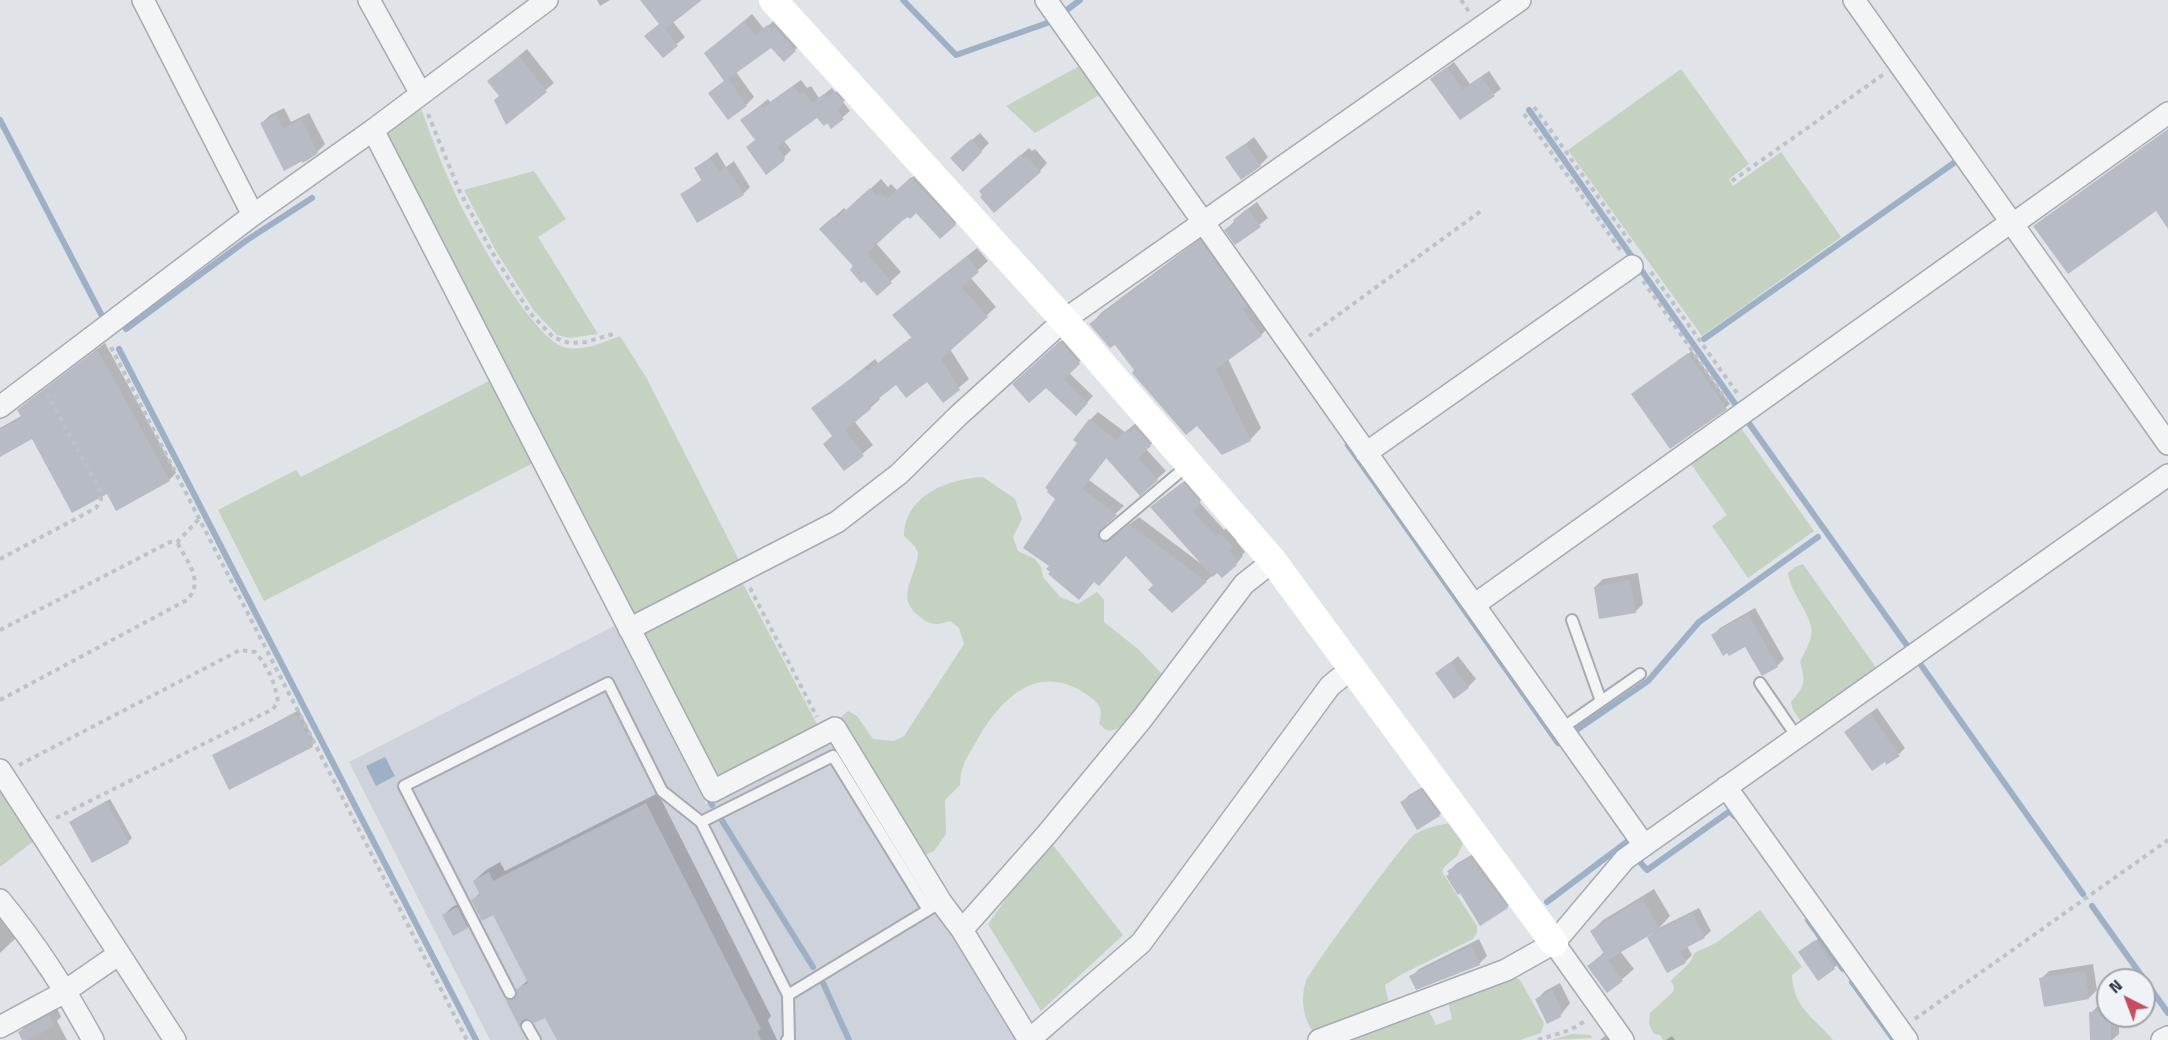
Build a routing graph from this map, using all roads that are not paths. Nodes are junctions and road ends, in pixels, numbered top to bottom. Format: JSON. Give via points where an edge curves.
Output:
{"nodes":[{"id":1,"x":143,"y":0,"type":"edge"},
{"id":2,"x":369,"y":0,"type":"edge"},
{"id":3,"x":547,"y":0,"type":"edge"},
{"id":4,"x":773,"y":0,"type":"edge"},
{"id":5,"x":1046,"y":0,"type":"edge"},
{"id":6,"x":1521,"y":0,"type":"edge"},
{"id":7,"x":1854,"y":0,"type":"edge"},
{"id":8,"x":421,"y":94,"type":"junction"},
{"id":9,"x":2168,"y":113,"type":"edge"},
{"id":10,"x":373,"y":130,"type":"junction"},
{"id":11,"x":253,"y":215,"type":"junction"},
{"id":12,"x":1203,"y":223,"type":"junction"},
{"id":13,"x":2012,"y":223,"type":"junction"},
{"id":14,"x":1632,"y":266,"type":"dead end"},
{"id":15,"x":1064,"y":320,"type":"junction"},
{"id":16,"x":0,"y":406,"type":"edge"},
{"id":17,"x":2168,"y":444,"type":"edge"},
{"id":18,"x":1366,"y":453,"type":"junction"},
{"id":19,"x":1189,"y":464,"type":"junction"},
{"id":20,"x":2168,"y":475,"type":"edge"},
{"id":21,"x":1105,"y":535,"type":"dead end"},
{"id":22,"x":1273,"y":561,"type":"junction"},
{"id":23,"x":1474,"y":605,"type":"junction"},
{"id":24,"x":1572,"y":620,"type":"dead end"},
{"id":25,"x":629,"y":629,"type":"junction"},
{"id":26,"x":1352,"y":668,"type":"junction"},
{"id":27,"x":1640,"y":674,"type":"dead end"},
{"id":28,"x":1760,"y":683,"type":"dead end"},
{"id":29,"x":1601,"y":701,"type":"junction"},
{"id":30,"x":1561,"y":729,"type":"junction"},
{"id":31,"x":1797,"y":737,"type":"junction"},
{"id":32,"x":1,"y":772,"type":"edge"},
{"id":33,"x":1726,"y":787,"type":"junction"},
{"id":34,"x":701,"y":822,"type":"junction"},
{"id":35,"x":1644,"y":845,"type":"junction"},
{"id":36,"x":0,"y":900,"type":"edge"},
{"id":37,"x":934,"y":906,"type":"junction"},
{"id":38,"x":962,"y":930,"type":"junction"},
{"id":39,"x":1554,"y":943,"type":"junction"},
{"id":40,"x":119,"y":954,"type":"junction"},
{"id":41,"x":66,"y":990,"type":"junction"},
{"id":42,"x":510,"y":993,"type":"dead end"},
{"id":43,"x":788,"y":994,"type":"junction"},
{"id":44,"x":527,"y":1026,"type":"dead end"},
{"id":45,"x":4,"y":1031,"type":"edge"},
{"id":46,"x":1903,"y":1035,"type":"edge"},
{"id":47,"x":2168,"y":1037,"type":"edge"},
{"id":48,"x":93,"y":1040,"type":"edge"},
{"id":49,"x":175,"y":1040,"type":"edge"},
{"id":50,"x":534,"y":1040,"type":"edge"},
{"id":51,"x":787,"y":1040,"type":"edge"},
{"id":52,"x":1029,"y":1040,"type":"edge"},
{"id":53,"x":1318,"y":1040,"type":"edge"},
{"id":54,"x":1623,"y":1040,"type":"edge"},
{"id":55,"x":2162,"y":1040,"type":"edge"}],
"edges":[{"from":1,"to":11,"type":"street"},
{"from":2,"to":8,"type":"street"},
{"from":3,"to":8,"type":"street"},
{"from":4,"to":15,"type":"street"},
{"from":5,"to":12,"type":"street"},
{"from":6,"to":12,"type":"street"},
{"from":7,"to":13,"type":"street"},
{"from":8,"to":10,"type":"street"},
{"from":9,"to":13,"type":"street"},
{"from":10,"to":11,"type":"street"},
{"from":10,"to":25,"type":"street"},
{"from":11,"to":16,"type":"street"},
{"from":12,"to":15,"type":"street"},
{"from":12,"to":18,"type":"street"},
{"from":13,"to":17,"type":"street"},
{"from":13,"to":23,"type":"street"},
{"from":14,"to":18,"type":"street"},
{"from":15,"to":19,"type":"street"},
{"from":15,"to":25,"type":"street","via":[[899,474],[846,516]]},
{"from":18,"to":23,"type":"street"},
{"from":19,"to":21,"type":"lane"},
{"from":19,"to":22,"type":"street"},
{"from":20,"to":31,"type":"street"},
{"from":22,"to":26,"type":"street"},
{"from":22,"to":38,"type":"street","via":[[1244,584],[1142,719]]},
{"from":23,"to":30,"type":"street"},
{"from":24,"to":29,"type":"lane"},
{"from":25,"to":37,"type":"street","via":[[713,791],[835,728]]},
{"from":26,"to":39,"type":"street"},
{"from":26,"to":52,"type":"street","via":[[1330,686],[1141,944]]},
{"from":27,"to":29,"type":"lane"},
{"from":28,"to":31,"type":"lane"},
{"from":29,"to":30,"type":"lane"},
{"from":30,"to":35,"type":"street"},
{"from":31,"to":33,"type":"street"},
{"from":32,"to":40,"type":"street"},
{"from":33,"to":35,"type":"street"},
{"from":33,"to":46,"type":"street"},
{"from":34,"to":37,"type":"lane","via":[[833,756]]},
{"from":34,"to":42,"type":"lane","via":[[662,791],[608,683],[404,786]]},
{"from":34,"to":43,"type":"lane"},
{"from":35,"to":39,"type":"street","via":[[1624,859]]},
{"from":36,"to":41,"type":"street"},
{"from":37,"to":38,"type":"street"},
{"from":37,"to":43,"type":"lane"},
{"from":38,"to":52,"type":"street"},
{"from":39,"to":53,"type":"street","via":[[1506,970]]},
{"from":39,"to":54,"type":"street"},
{"from":40,"to":41,"type":"street"},
{"from":40,"to":49,"type":"street"},
{"from":41,"to":45,"type":"street"},
{"from":41,"to":48,"type":"street"},
{"from":43,"to":51,"type":"lane"},
{"from":44,"to":50,"type":"lane"},
{"from":47,"to":55,"type":"street"}]}
